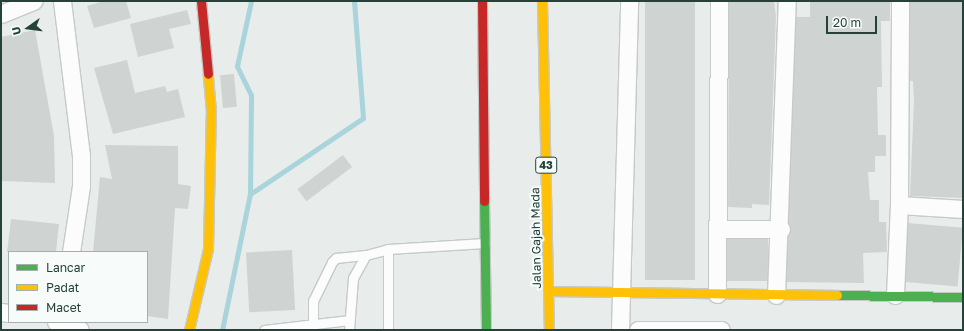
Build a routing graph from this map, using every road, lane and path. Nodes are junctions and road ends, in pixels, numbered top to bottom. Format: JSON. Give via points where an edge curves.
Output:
{"nodes":[{"id":1,"x":33,"y":1,"type":"edge"},
{"id":2,"x":62,"y":1,"type":"edge"},
{"id":3,"x":201,"y":1,"type":"edge"},
{"id":4,"x":482,"y":1,"type":"edge"},
{"id":5,"x":542,"y":1,"type":"edge"},
{"id":6,"x":629,"y":1,"type":"edge"},
{"id":7,"x":719,"y":1,"type":"edge"},
{"id":8,"x":787,"y":1,"type":"edge"},
{"id":9,"x":900,"y":1,"type":"edge"},
{"id":10,"x":1,"y":14,"type":"edge"},
{"id":11,"x":899,"y":205,"type":"junction"},
{"id":12,"x":963,"y":209,"type":"edge"},
{"id":13,"x":719,"y":229,"type":"junction"},
{"id":14,"x":781,"y":229,"type":"junction"},
{"id":15,"x":485,"y":244,"type":"junction"},
{"id":16,"x":388,"y":249,"type":"junction"},
{"id":17,"x":71,"y":251,"type":"edge"},
{"id":18,"x":366,"y":256,"type":"junction"},
{"id":19,"x":550,"y":291,"type":"junction"},
{"id":20,"x":621,"y":292,"type":"junction"},
{"id":21,"x":717,"y":294,"type":"junction"},
{"id":22,"x":776,"y":295,"type":"junction"},
{"id":23,"x":895,"y":295,"type":"junction"},
{"id":24,"x":963,"y":297,"type":"edge"},
{"id":25,"x":349,"y":320,"type":"junction"},
{"id":26,"x":59,"y":323,"type":"edge"},
{"id":27,"x":313,"y":327,"type":"edge"},
{"id":28,"x":80,"y":330,"type":"edge"},
{"id":29,"x":189,"y":330,"type":"edge"},
{"id":30,"x":267,"y":330,"type":"edge"},
{"id":31,"x":349,"y":330,"type":"edge"},
{"id":32,"x":388,"y":330,"type":"edge"},
{"id":33,"x":486,"y":330,"type":"edge"},
{"id":34,"x":549,"y":330,"type":"edge"},
{"id":35,"x":620,"y":330,"type":"edge"},
{"id":36,"x":638,"y":330,"type":"edge"},
{"id":37,"x":721,"y":330,"type":"edge"}],
"edges":[{"from":1,"to":10,"type":"street"},
{"from":2,"to":17,"type":"street","via":[[81,154],[81,186]]},
{"from":3,"to":29,"type":"main road","via":[[211,111],[212,184],[208,249]]},
{"from":4,"to":15,"type":"main road"},
{"from":5,"to":19,"type":"main road","name":"Jalan Gajah Mada","number":"43"},
{"from":6,"to":20,"type":"street"},
{"from":7,"to":13,"type":"street"},
{"from":8,"to":14,"type":"street"},
{"from":9,"to":11,"type":"street"},
{"from":11,"to":12,"type":"street"},
{"from":11,"to":23,"type":"street"},
{"from":13,"to":14,"type":"street"},
{"from":13,"to":21,"type":"street"},
{"from":14,"to":22,"type":"street"},
{"from":15,"to":16,"type":"lane"},
{"from":15,"to":33,"type":"main road"},
{"from":16,"to":18,"type":"lane"},
{"from":16,"to":32,"type":"lane"},
{"from":18,"to":25,"type":"lane","via":[[353,278]]},
{"from":18,"to":27,"type":"lane","via":[[336,258],[332,262],[313,301]]},
{"from":19,"to":20,"type":"main road"},
{"from":19,"to":34,"type":"main road","name":"Jalan Gajah Mada","number":"43"},
{"from":20,"to":21,"type":"main road"},
{"from":20,"to":35,"type":"street"},
{"from":21,"to":22,"type":"main road"},
{"from":22,"to":23,"type":"main road"},
{"from":23,"to":24,"type":"main road"},
{"from":25,"to":27,"type":"lane"},
{"from":25,"to":31,"type":"lane"},
{"from":26,"to":28,"type":"street"},
{"from":27,"to":30,"type":"lane"},
{"from":36,"to":37,"type":"street"}]}
